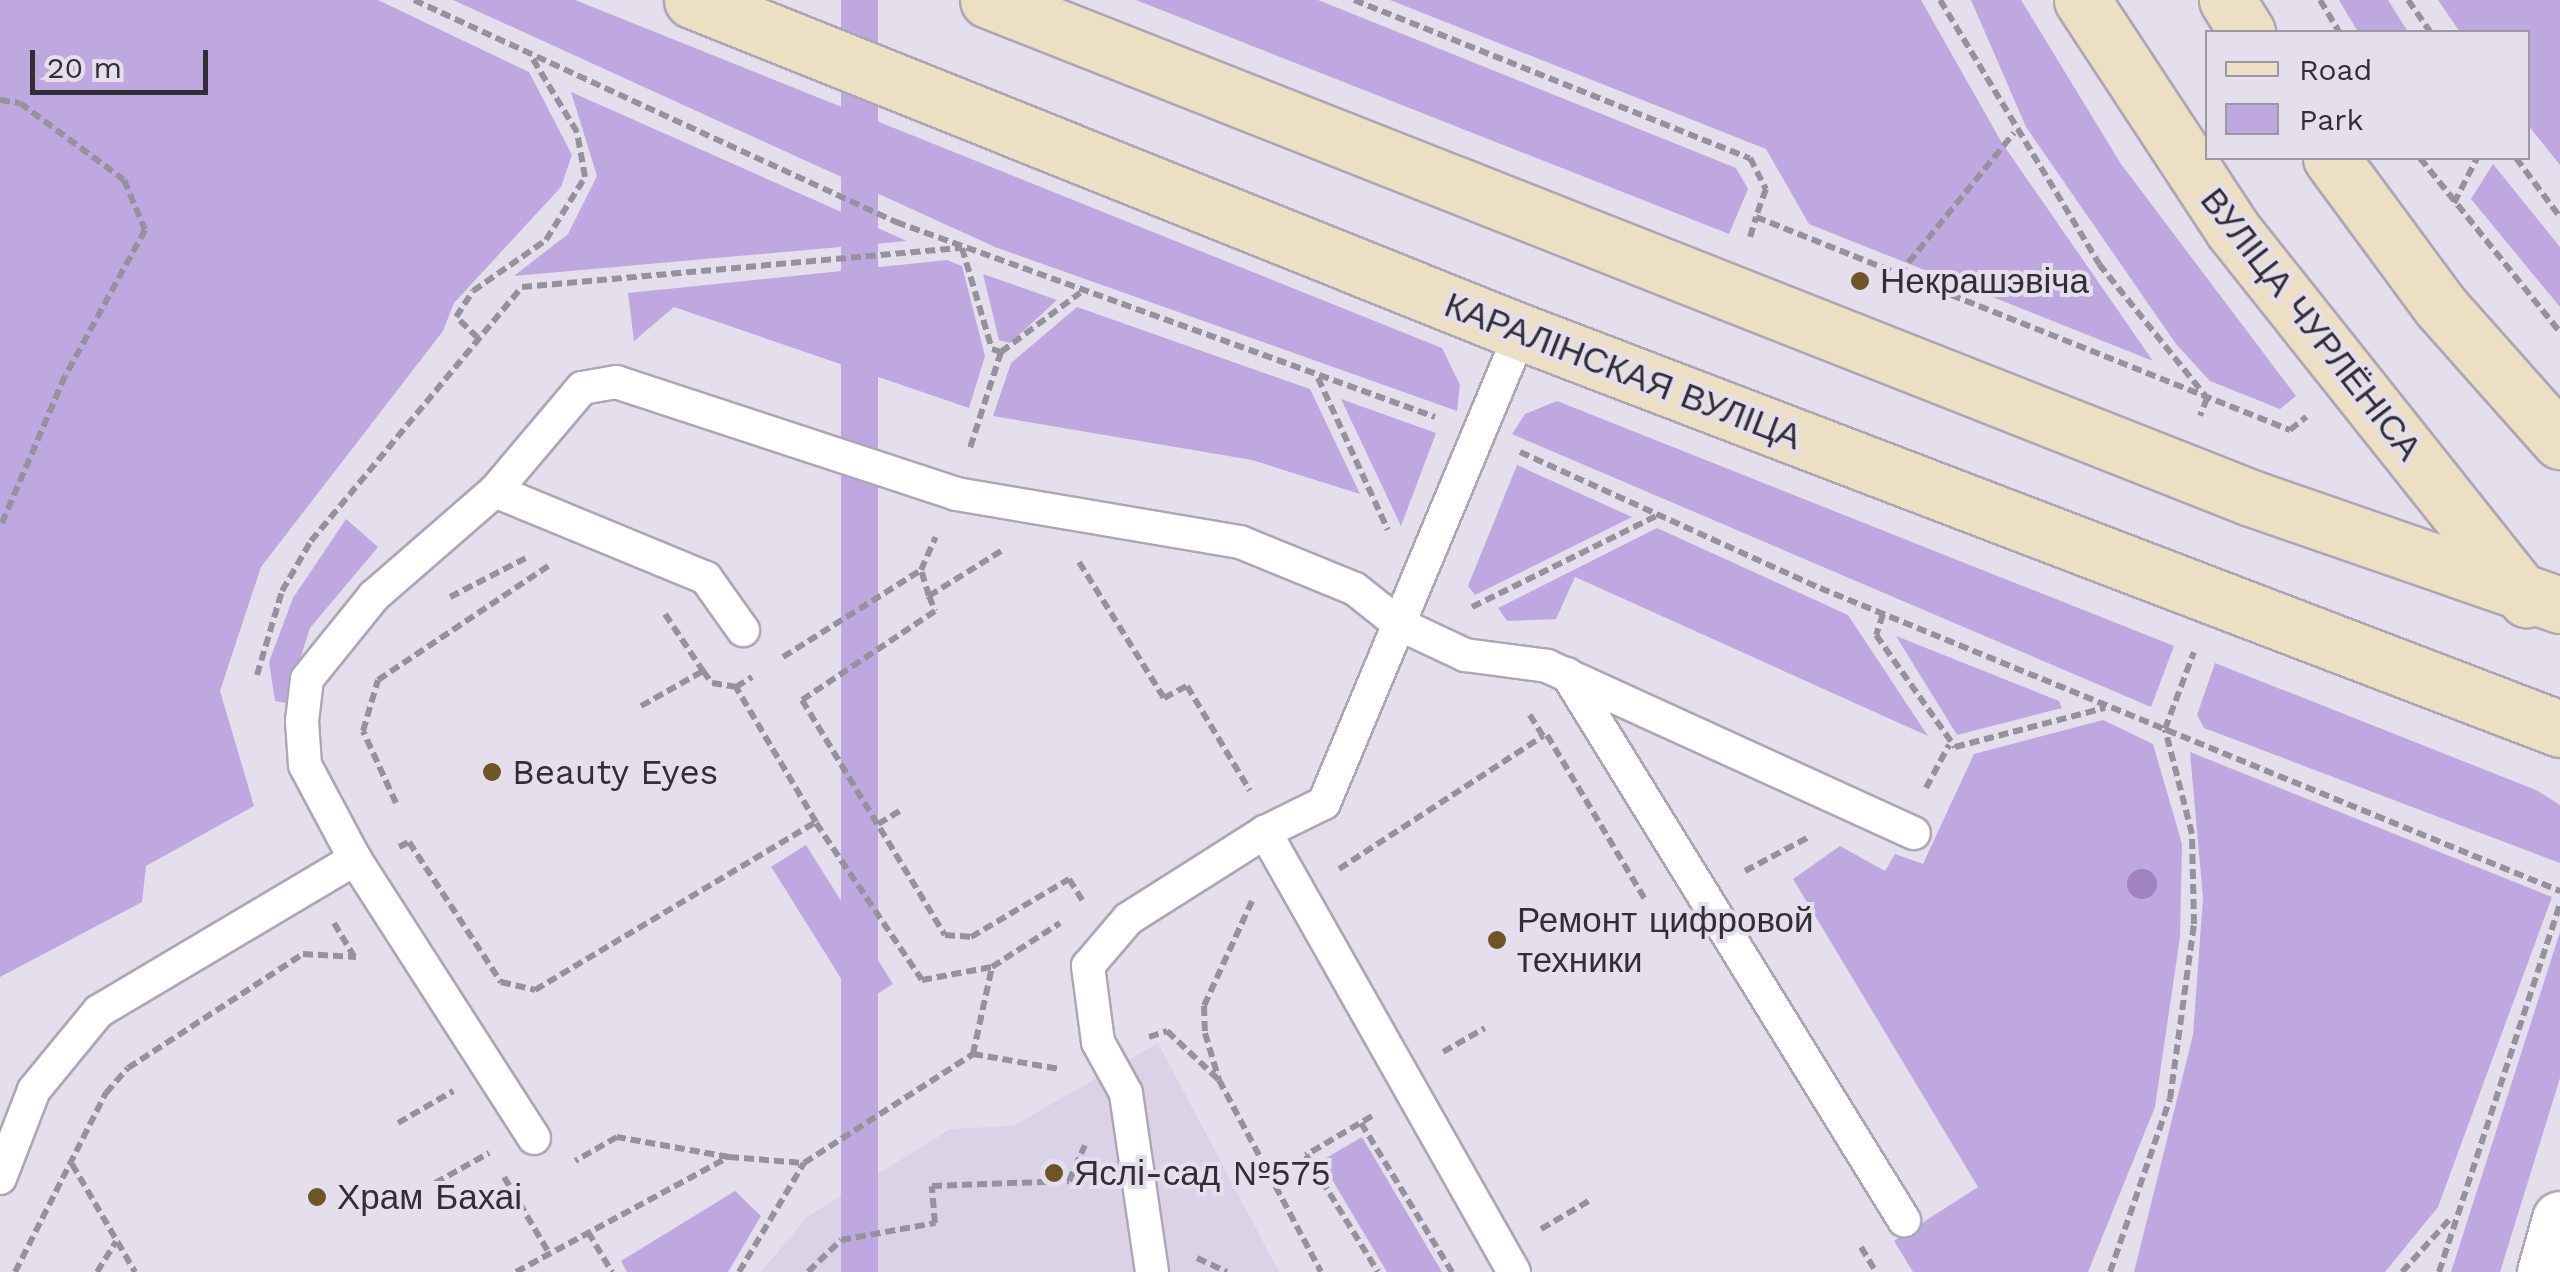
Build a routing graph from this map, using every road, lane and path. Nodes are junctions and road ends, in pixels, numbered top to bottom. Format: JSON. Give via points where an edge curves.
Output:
{"nodes":[{"id":1,"x":692,"y":0,"type":"edge"},
{"id":2,"x":988,"y":0,"type":"edge"},
{"id":3,"x":1354,"y":0,"type":"edge"},
{"id":4,"x":1940,"y":0,"type":"edge"},
{"id":5,"x":2082,"y":0,"type":"edge"},
{"id":6,"x":2226,"y":0,"type":"edge"},
{"id":7,"x":2320,"y":0,"type":"edge"},
{"id":8,"x":2408,"y":0,"type":"edge"},
{"id":9,"x":2246,"y":30,"type":"edge"},
{"id":10,"x":2337,"y":30,"type":"edge"},
{"id":11,"x":2429,"y":30,"type":"edge"},
{"id":12,"x":531,"y":55,"type":"dead end"},
{"id":13,"x":0,"y":100,"type":"edge"},
{"id":14,"x":2014,"y":134,"type":"junction"},
{"id":15,"x":2333,"y":160,"type":"edge"},
{"id":16,"x":2422,"y":160,"type":"edge"},
{"id":17,"x":2476,"y":160,"type":"edge"},
{"id":18,"x":2517,"y":160,"type":"edge"},
{"id":19,"x":2454,"y":203,"type":"junction"},
{"id":20,"x":1756,"y":217,"type":"junction"},
{"id":21,"x":2560,"y":217,"type":"edge"},
{"id":22,"x":1748,"y":236,"type":"dead end"},
{"id":23,"x":962,"y":248,"type":"dead end"},
{"id":24,"x":1899,"y":274,"type":"junction"},
{"id":25,"x":1080,"y":293,"type":"dead end"},
{"id":26,"x":1521,"y":332,"type":"junction"},
{"id":27,"x":2560,"y":332,"type":"edge"},
{"id":28,"x":478,"y":338,"type":"dead end"},
{"id":29,"x":1000,"y":352,"type":"junction"},
{"id":30,"x":1317,"y":377,"type":"dead end"},
{"id":31,"x":2207,"y":398,"type":"junction"},
{"id":32,"x":2200,"y":416,"type":"dead end"},
{"id":33,"x":2278,"y":425,"type":"dead end"},
{"id":34,"x":2560,"y":440,"type":"edge"},
{"id":35,"x":2406,"y":443,"type":"junction"},
{"id":36,"x":495,"y":491,"type":"junction"},
{"id":37,"x":956,"y":494,"type":"junction"},
{"id":38,"x":1659,"y":515,"type":"dead end"},
{"id":39,"x":0,"y":528,"type":"edge"},
{"id":40,"x":2342,"y":532,"type":"junction"},
{"id":41,"x":1024,"y":550,"type":"dead end"},
{"id":42,"x":1059,"y":556,"type":"dead end"},
{"id":43,"x":564,"y":561,"type":"dead end"},
{"id":44,"x":552,"y":564,"type":"junction"},
{"id":45,"x":921,"y":570,"type":"junction"},
{"id":46,"x":1418,"y":578,"type":"junction"},
{"id":47,"x":929,"y":596,"type":"junction"},
{"id":48,"x":434,"y":606,"type":"dead end"},
{"id":49,"x":662,"y":610,"type":"dead end"},
{"id":50,"x":2548,"y":611,"type":"edge"},
{"id":51,"x":1883,"y":614,"type":"dead end"},
{"id":52,"x":1399,"y":624,"type":"junction"},
{"id":53,"x":743,"y":630,"type":"dead end"},
{"id":54,"x":704,"y":671,"type":"junction"},
{"id":55,"x":1567,"y":674,"type":"junction"},
{"id":56,"x":736,"y":687,"type":"junction"},
{"id":57,"x":1520,"y":700,"type":"dead end"},
{"id":58,"x":641,"y":706,"type":"dead end"},
{"id":59,"x":2106,"y":708,"type":"dead end"},
{"id":60,"x":2165,"y":729,"type":"dead end"},
{"id":61,"x":2560,"y":729,"type":"edge"},
{"id":62,"x":396,"y":802,"type":"dead end"},
{"id":63,"x":901,"y":810,"type":"dead end"},
{"id":64,"x":1262,"y":818,"type":"junction"},
{"id":65,"x":816,"y":822,"type":"junction"},
{"id":66,"x":878,"y":824,"type":"junction"},
{"id":67,"x":1914,"y":834,"type":"dead end"},
{"id":68,"x":1339,"y":853,"type":"dead end"},
{"id":69,"x":369,"y":858,"type":"junction"},
{"id":70,"x":1338,"y":870,"type":"junction"},
{"id":71,"x":1256,"y":892,"type":"junction"},
{"id":72,"x":1297,"y":894,"type":"junction"},
{"id":73,"x":1097,"y":900,"type":"dead end"},
{"id":74,"x":1233,"y":902,"type":"dead end"},
{"id":75,"x":2560,"y":906,"type":"edge"},
{"id":76,"x":1086,"y":907,"type":"junction"},
{"id":77,"x":368,"y":965,"type":"dead end"},
{"id":78,"x":992,"y":966,"type":"junction"},
{"id":79,"x":1142,"y":1022,"type":"dead end"},
{"id":80,"x":1486,"y":1028,"type":"dead end"},
{"id":81,"x":972,"y":1054,"type":"junction"},
{"id":82,"x":1430,"y":1060,"type":"dead end"},
{"id":83,"x":1076,"y":1066,"type":"dead end"},
{"id":84,"x":445,"y":1075,"type":"dead end"},
{"id":85,"x":1220,"y":1080,"type":"junction"},
{"id":86,"x":454,"y":1090,"type":"junction"},
{"id":87,"x":1407,"y":1095,"type":"junction"},
{"id":88,"x":463,"y":1106,"type":"dead end"},
{"id":89,"x":1361,"y":1122,"type":"junction"},
{"id":90,"x":398,"y":1123,"type":"dead end"},
{"id":91,"x":1085,"y":1126,"type":"dead end"},
{"id":92,"x":481,"y":1137,"type":"dead end"},
{"id":93,"x":534,"y":1138,"type":"dead end"},
{"id":94,"x":490,"y":1152,"type":"junction"},
{"id":95,"x":729,"y":1156,"type":"junction"},
{"id":96,"x":804,"y":1162,"type":"junction"},
{"id":97,"x":72,"y":1164,"type":"junction"},
{"id":98,"x":566,"y":1166,"type":"dead end"},
{"id":99,"x":0,"y":1178,"type":"edge"},
{"id":100,"x":435,"y":1183,"type":"dead end"},
{"id":101,"x":532,"y":1186,"type":"dead end"},
{"id":102,"x":514,"y":1195,"type":"junction"},
{"id":103,"x":1592,"y":1198,"type":"dead end"},
{"id":104,"x":1904,"y":1220,"type":"dead end"},
{"id":105,"x":2450,"y":1220,"type":"junction"},
{"id":106,"x":2560,"y":1220,"type":"edge"},
{"id":107,"x":588,"y":1232,"type":"junction"},
{"id":108,"x":1534,"y":1233,"type":"dead end"},
{"id":109,"x":116,"y":1240,"type":"junction"},
{"id":110,"x":549,"y":1253,"type":"junction"},
{"id":111,"x":15,"y":1272,"type":"edge"},
{"id":112,"x":97,"y":1272,"type":"edge"},
{"id":113,"x":135,"y":1272,"type":"edge"},
{"id":114,"x":516,"y":1272,"type":"edge"},
{"id":115,"x":612,"y":1272,"type":"edge"},
{"id":116,"x":739,"y":1272,"type":"edge"},
{"id":117,"x":808,"y":1272,"type":"edge"},
{"id":118,"x":1152,"y":1272,"type":"edge"},
{"id":119,"x":1321,"y":1272,"type":"edge"},
{"id":120,"x":1378,"y":1272,"type":"edge"},
{"id":121,"x":1452,"y":1272,"type":"edge"},
{"id":122,"x":1514,"y":1272,"type":"edge"},
{"id":123,"x":2110,"y":1272,"type":"edge"},
{"id":124,"x":2402,"y":1272,"type":"edge"},
{"id":125,"x":2439,"y":1272,"type":"edge"},
{"id":126,"x":2544,"y":1272,"type":"edge"}],
"edges":[{"from":1,"to":26,"type":"main road","name":"КАРАЛІНСКАЯ ВУЛІЦА"},
{"from":2,"to":40,"type":"main road"},
{"from":3,"to":20,"type":"path","via":[[1750,158],[1766,189]]},
{"from":4,"to":14,"type":"path"},
{"from":5,"to":35,"type":"main road","name":"ВУЛІЦА ЧУРЛЁНІСА","via":[[2233,230]]},
{"from":6,"to":9,"type":"main road"},
{"from":7,"to":10,"type":"path"},
{"from":8,"to":11,"type":"path"},
{"from":12,"to":28,"type":"path","via":[[577,132],[585,176],[546,240],[472,291],[456,317]]},
{"from":13,"to":39,"type":"path","via":[[20,104],[124,180],[145,230],[65,376]]},
{"from":14,"to":24,"type":"path"},
{"from":14,"to":31,"type":"path","via":[[2099,264]]},
{"from":15,"to":34,"type":"main road","via":[[2440,306]]},
{"from":16,"to":19,"type":"path"},
{"from":17,"to":19,"type":"path"},
{"from":18,"to":21,"type":"path"},
{"from":19,"to":27,"type":"path"},
{"from":20,"to":22,"type":"path"},
{"from":20,"to":24,"type":"path"},
{"from":23,"to":29,"type":"path","via":[[992,350]]},
{"from":24,"to":31,"type":"path"},
{"from":25,"to":29,"type":"path"},
{"from":26,"to":46,"type":"lane"},
{"from":26,"to":61,"type":"main road","name":"КАРАЛІНСКАЯ ВУЛІЦА"},
{"from":29,"to":37,"type":"path"},
{"from":30,"to":46,"type":"path"},
{"from":31,"to":32,"type":"path"},
{"from":31,"to":33,"type":"path"},
{"from":35,"to":40,"type":"main road","via":[[2408,500],[2392,521]]},
{"from":35,"to":50,"type":"main road","name":"ВУЛІЦА ЧУРЛЁНІСА"},
{"from":36,"to":37,"type":"lane","via":[[552,413],[582,388],[616,382]]},
{"from":36,"to":53,"type":"lane","via":[[706,578]]},
{"from":36,"to":69,"type":"lane","via":[[374,596],[306,679],[306,765]]},
{"from":37,"to":45,"type":"path"},
{"from":37,"to":52,"type":"lane","via":[[1240,542],[1355,589]]},
{"from":38,"to":46,"type":"path","via":[[1472,608],[1457,587]]},
{"from":40,"to":50,"type":"main road"},
{"from":41,"to":47,"type":"path","via":[[1006,547]]},
{"from":42,"to":64,"type":"path","via":[[1076,558],[1108,597],[1164,698],[1188,686]]},
{"from":43,"to":44,"type":"path"},
{"from":44,"to":48,"type":"path","via":[[518,556]]},
{"from":44,"to":62,"type":"path","via":[[378,680],[363,731]]},
{"from":45,"to":47,"type":"path"},
{"from":45,"to":56,"type":"path"},
{"from":46,"to":52,"type":"lane"},
{"from":47,"to":66,"type":"path","via":[[934,611],[802,700]]},
{"from":49,"to":54,"type":"path"},
{"from":51,"to":59,"type":"path","via":[[1876,636],[1955,748]]},
{"from":52,"to":55,"type":"lane","via":[[1464,655]]},
{"from":52,"to":64,"type":"lane","via":[[1324,803]]},
{"from":54,"to":56,"type":"path","via":[[712,683]]},
{"from":54,"to":58,"type":"path"},
{"from":55,"to":67,"type":"lane"},
{"from":55,"to":104,"type":"lane"},
{"from":56,"to":65,"type":"path"},
{"from":57,"to":70,"type":"path","via":[[1543,736]]},
{"from":60,"to":123,"type":"path","via":[[2192,834],[2194,924],[2170,1099]]},
{"from":63,"to":66,"type":"path"},
{"from":64,"to":72,"type":"lane"},
{"from":64,"to":118,"type":"lane","via":[[1128,918],[1088,966],[1098,1042],[1126,1093]]},
{"from":65,"to":69,"type":"path","via":[[534,990],[501,982],[409,842]]},
{"from":65,"to":78,"type":"path","via":[[910,972],[946,979]]},
{"from":66,"to":76,"type":"path","via":[[956,940],[1069,879]]},
{"from":68,"to":70,"type":"path"},
{"from":69,"to":93,"type":"lane"},
{"from":69,"to":99,"type":"lane","via":[[88,1022],[34,1090]]},
{"from":70,"to":72,"type":"path"},
{"from":71,"to":72,"type":"path"},
{"from":71,"to":74,"type":"path"},
{"from":71,"to":85,"type":"path","via":[[1204,1006]]},
{"from":72,"to":87,"type":"lane"},
{"from":73,"to":76,"type":"path"},
{"from":75,"to":105,"type":"path"},
{"from":76,"to":78,"type":"path"},
{"from":77,"to":97,"type":"path","via":[[354,956],[303,954],[128,1068]]},
{"from":78,"to":81,"type":"path"},
{"from":79,"to":85,"type":"path","via":[[1148,1037],[1167,1031]]},
{"from":80,"to":82,"type":"path"},
{"from":81,"to":83,"type":"path"},
{"from":81,"to":96,"type":"path"},
{"from":84,"to":86,"type":"path"},
{"from":85,"to":119,"type":"path"},
{"from":86,"to":88,"type":"path"},
{"from":86,"to":90,"type":"path"},
{"from":87,"to":89,"type":"path"},
{"from":87,"to":122,"type":"lane"},
{"from":89,"to":120,"type":"path","via":[[1306,1155]]},
{"from":89,"to":121,"type":"path"},
{"from":91,"to":117,"type":"path","via":[[1069,1181],[932,1186],[935,1223],[841,1240]]},
{"from":92,"to":94,"type":"path"},
{"from":94,"to":100,"type":"path"},
{"from":94,"to":102,"type":"path"},
{"from":95,"to":96,"type":"path"},
{"from":95,"to":98,"type":"path","via":[[617,1137]]},
{"from":95,"to":107,"type":"path"},
{"from":96,"to":116,"type":"path"},
{"from":97,"to":109,"type":"path"},
{"from":97,"to":111,"type":"path"},
{"from":101,"to":102,"type":"path"},
{"from":102,"to":110,"type":"path"},
{"from":103,"to":108,"type":"path"},
{"from":105,"to":124,"type":"path"},
{"from":105,"to":125,"type":"path"},
{"from":106,"to":126,"type":"street"},
{"from":107,"to":110,"type":"path"},
{"from":107,"to":115,"type":"path"},
{"from":109,"to":112,"type":"path"},
{"from":109,"to":113,"type":"path"},
{"from":110,"to":114,"type":"path"}]}
